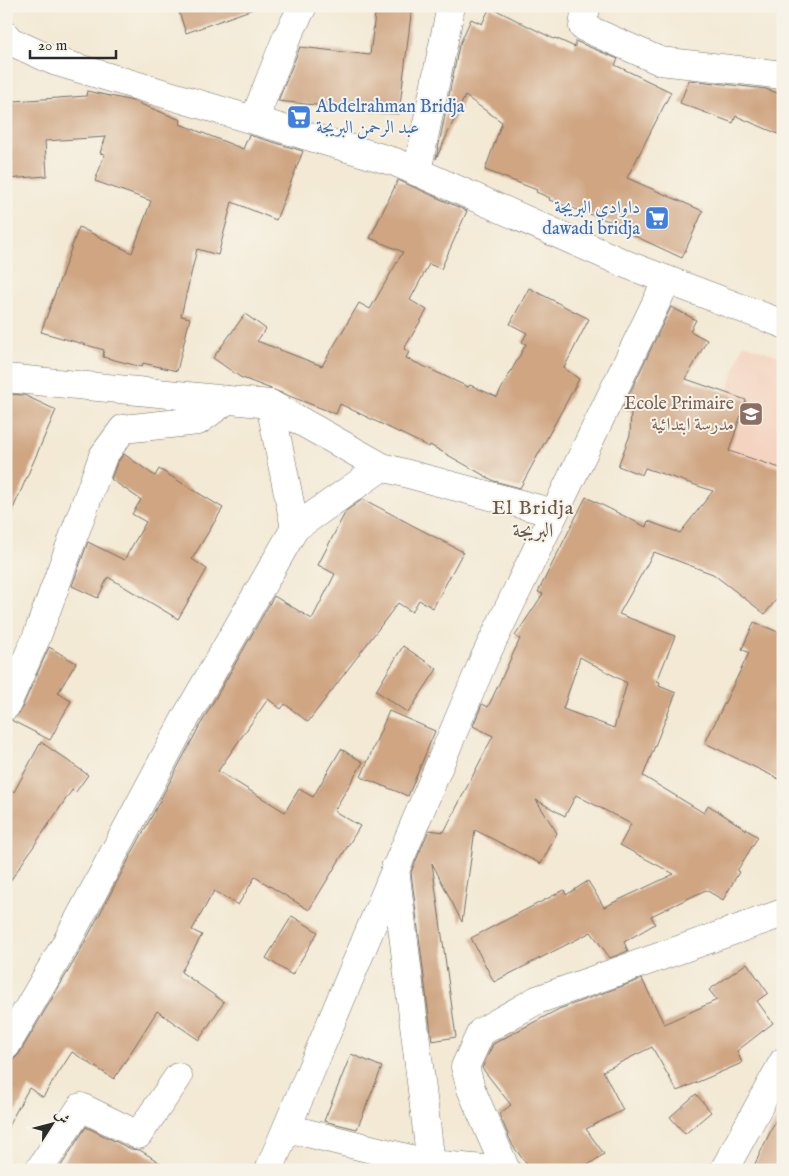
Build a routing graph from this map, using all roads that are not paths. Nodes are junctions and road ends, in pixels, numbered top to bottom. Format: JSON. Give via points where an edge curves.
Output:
{"nodes":[{"id":1,"x":302,"y":6,"type":"edge"},
{"id":2,"x":451,"y":6,"type":"edge"},
{"id":3,"x":586,"y":6,"type":"edge"},
{"id":4,"x":6,"y":36,"type":"edge"},
{"id":5,"x":783,"y":75,"type":"edge"},
{"id":6,"x":254,"y":120,"type":"junction"},
{"id":7,"x":417,"y":172,"type":"junction"},
{"id":8,"x":667,"y":280,"type":"junction"},
{"id":9,"x":783,"y":324,"type":"edge"},
{"id":10,"x":6,"y":378,"type":"edge"},
{"id":11,"x":227,"y":400,"type":"junction"},
{"id":12,"x":270,"y":404,"type":"junction"},
{"id":13,"x":382,"y":466,"type":"junction"},
{"id":14,"x":554,"y":513,"type":"junction"},
{"id":15,"x":295,"y":528,"type":"junction"},
{"id":16,"x":6,"y":706,"type":"edge"},
{"id":17,"x":395,"y":867,"type":"junction"},
{"id":18,"x":783,"y":913,"type":"edge"},
{"id":19,"x":6,"y":1046,"type":"edge"},
{"id":20,"x":783,"y":1062,"type":"edge"},
{"id":21,"x":178,"y":1077,"type":"dead end"},
{"id":22,"x":286,"y":1128,"type":"junction"},
{"id":23,"x":435,"y":1167,"type":"edge"},
{"id":24,"x":39,"y":1170,"type":"edge"},
{"id":25,"x":269,"y":1170,"type":"edge"},
{"id":26,"x":494,"y":1170,"type":"edge"},
{"id":27,"x":506,"y":1170,"type":"edge"},
{"id":28,"x":724,"y":1170,"type":"edge"}],
"edges":[{"from":1,"to":6,"type":"street"},
{"from":2,"to":7,"type":"street"},
{"from":3,"to":5,"type":"street","via":[[583,27],[660,61]]},
{"from":4,"to":6,"type":"street","via":[[10,41],[54,61]]},
{"from":6,"to":7,"type":"street","via":[[394,162]]},
{"from":7,"to":8,"type":"street"},
{"from":8,"to":9,"type":"street"},
{"from":8,"to":14,"type":"street"},
{"from":10,"to":11,"type":"street"},
{"from":11,"to":12,"type":"street"},
{"from":11,"to":16,"type":"street","via":[[198,421],[123,429],[103,456],[37,636]]},
{"from":12,"to":13,"type":"street"},
{"from":12,"to":15,"type":"street"},
{"from":13,"to":14,"type":"street"},
{"from":13,"to":15,"type":"street"},
{"from":14,"to":17,"type":"street","via":[[484,659]]},
{"from":15,"to":19,"type":"street","via":[[185,719],[65,945]]},
{"from":17,"to":22,"type":"street"},
{"from":17,"to":23,"type":"street"},
{"from":18,"to":27,"type":"street","via":[[537,1000],[481,1032],[465,1067],[471,1089]]},
{"from":20,"to":28,"type":"street"},
{"from":21,"to":24,"type":"street","via":[[138,1135],[81,1107]]},
{"from":22,"to":23,"type":"street"},
{"from":22,"to":25,"type":"street"},
{"from":23,"to":26,"type":"street"}]}
